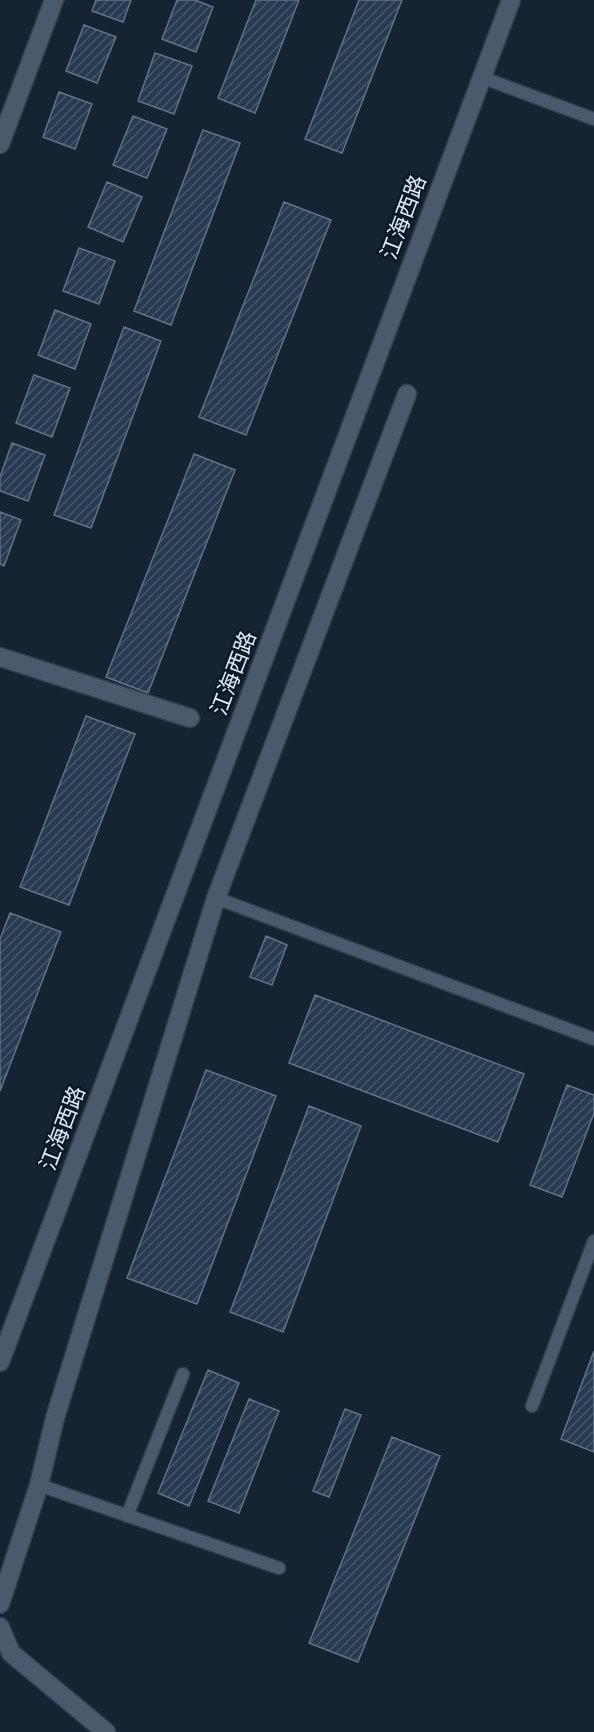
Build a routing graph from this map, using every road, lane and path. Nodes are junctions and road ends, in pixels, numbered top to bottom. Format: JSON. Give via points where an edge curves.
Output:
{"nodes":[{"id":1,"x":54,"y":0,"type":"edge"},
{"id":2,"x":511,"y":0,"type":"edge"},
{"id":3,"x":481,"y":77,"type":"junction"},
{"id":4,"x":594,"y":119,"type":"edge"},
{"id":5,"x":0,"y":144,"type":"edge"},
{"id":6,"x":408,"y":394,"type":"dead end"},
{"id":7,"x":0,"y":657,"type":"edge"},
{"id":8,"x":190,"y":718,"type":"dead end"},
{"id":9,"x":216,"y":898,"type":"junction"},
{"id":10,"x":594,"y":1039,"type":"edge"},
{"id":11,"x":594,"y":1241,"type":"edge"},
{"id":12,"x":0,"y":1362,"type":"edge"},
{"id":13,"x":183,"y":1374,"type":"dead end"},
{"id":14,"x":532,"y":1406,"type":"dead end"},
{"id":15,"x":39,"y":1485,"type":"junction"},
{"id":16,"x":127,"y":1516,"type":"junction"},
{"id":17,"x":279,"y":1569,"type":"dead end"},
{"id":18,"x":0,"y":1604,"type":"edge"},
{"id":19,"x":0,"y":1627,"type":"edge"},
{"id":20,"x":106,"y":1732,"type":"edge"}],
"edges":[{"from":1,"to":5,"type":"street"},
{"from":2,"to":3,"type":"street","name":"江海西路"},
{"from":3,"to":4,"type":"lane"},
{"from":3,"to":12,"type":"street","name":"江海西路"},
{"from":6,"to":9,"type":"street"},
{"from":7,"to":8,"type":"street"},
{"from":9,"to":10,"type":"lane"},
{"from":9,"to":15,"type":"street","via":[[56,1418]]},
{"from":11,"to":14,"type":"lane"},
{"from":13,"to":16,"type":"lane"},
{"from":15,"to":16,"type":"lane"},
{"from":15,"to":18,"type":"street"},
{"from":16,"to":17,"type":"lane"},
{"from":19,"to":20,"type":"street","via":[[11,1653]]}]}
